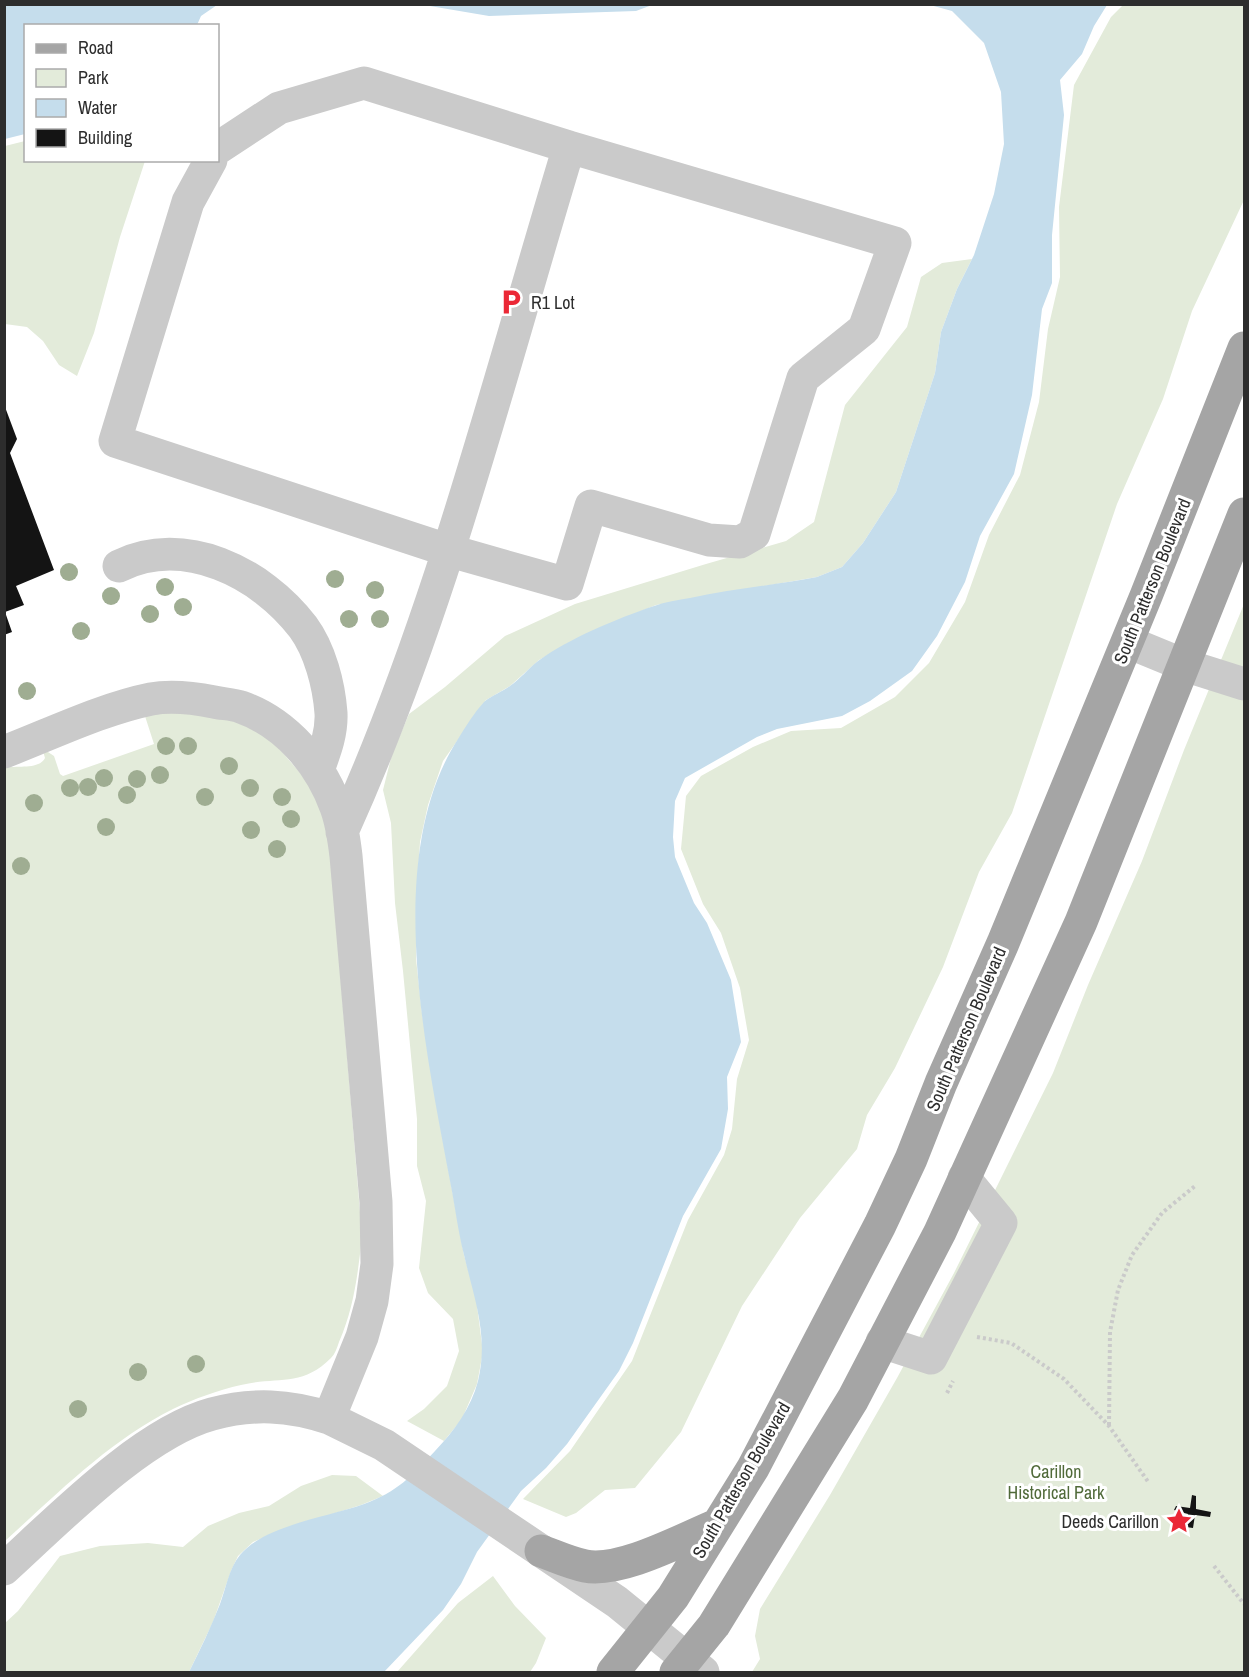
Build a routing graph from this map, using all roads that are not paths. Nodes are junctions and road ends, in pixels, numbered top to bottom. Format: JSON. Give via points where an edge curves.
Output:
{"nodes":[{"id":1,"x":219,"y":147,"type":"edge"},
{"id":2,"x":569,"y":147,"type":"junction"},
{"id":3,"x":210,"y":162,"type":"edge"},
{"id":4,"x":1245,"y":348,"type":"edge"},
{"id":5,"x":1245,"y":514,"type":"edge"},
{"id":6,"x":447,"y":550,"type":"junction"},
{"id":7,"x":119,"y":566,"type":"dead end"},
{"id":8,"x":1128,"y":642,"type":"junction"},
{"id":9,"x":1184,"y":665,"type":"junction"},
{"id":10,"x":1245,"y":684,"type":"edge"},
{"id":11,"x":4,"y":752,"type":"edge"},
{"id":12,"x":318,"y":770,"type":"junction"},
{"id":13,"x":342,"y":832,"type":"junction"},
{"id":14,"x":964,"y":1178,"type":"junction"},
{"id":15,"x":882,"y":1342,"type":"junction"},
{"id":16,"x":329,"y":1418,"type":"junction"},
{"id":17,"x":717,"y":1525,"type":"junction"},
{"id":18,"x":541,"y":1551,"type":"junction"},
{"id":19,"x":4,"y":1569,"type":"edge"},
{"id":20,"x":649,"y":1628,"type":"junction"},
{"id":21,"x":688,"y":1668,"type":"edge"},
{"id":22,"x":613,"y":1672,"type":"edge"}],
"edges":[{"from":1,"to":2,"type":"street","via":[[279,108],[364,83]]},
{"from":2,"to":6,"type":"street"},
{"from":2,"to":6,"type":"street","via":[[895,243],[864,329],[804,378],[754,534],[740,542],[709,540],[591,506],[567,584]]},
{"from":3,"to":6,"type":"street","via":[[188,202],[115,441]]},
{"from":4,"to":8,"type":"main road","name":"South Patterson Boulevard"},
{"from":5,"to":9,"type":"main road"},
{"from":6,"to":13,"type":"street","via":[[377,754]]},
{"from":7,"to":12,"type":"street","via":[[144,556],[194,555],[253,581],[288,611],[304,628],[328,690],[329,739]]},
{"from":8,"to":9,"type":"street"},
{"from":8,"to":17,"type":"main road","name":"South Patterson Boulevard","via":[[911,1159],[753,1468]]},
{"from":9,"to":10,"type":"street"},
{"from":9,"to":14,"type":"main road","via":[[1081,922]]},
{"from":11,"to":12,"type":"street","via":[[125,705],[190,697],[241,707],[271,721],[297,743]]},
{"from":12,"to":13,"type":"street","via":[[335,805]]},
{"from":13,"to":16,"type":"street","via":[[376,1202],[377,1264],[362,1337]]},
{"from":14,"to":15,"type":"main road"},
{"from":14,"to":15,"type":"street","via":[[1001,1223],[931,1358]]},
{"from":15,"to":21,"type":"main road","via":[[853,1399]]},
{"from":16,"to":18,"type":"street","via":[[384,1445]]},
{"from":16,"to":19,"type":"street","via":[[303,1409],[244,1408],[211,1414],[170,1433],[129,1460]]},
{"from":17,"to":18,"type":"main road","via":[[632,1561],[605,1566],[586,1566]]},
{"from":17,"to":20,"type":"main road","name":"South Patterson Boulevard"},
{"from":18,"to":20,"type":"street"},
{"from":20,"to":21,"type":"street"},
{"from":20,"to":22,"type":"main road","name":"South Patterson Boulevard"}]}
